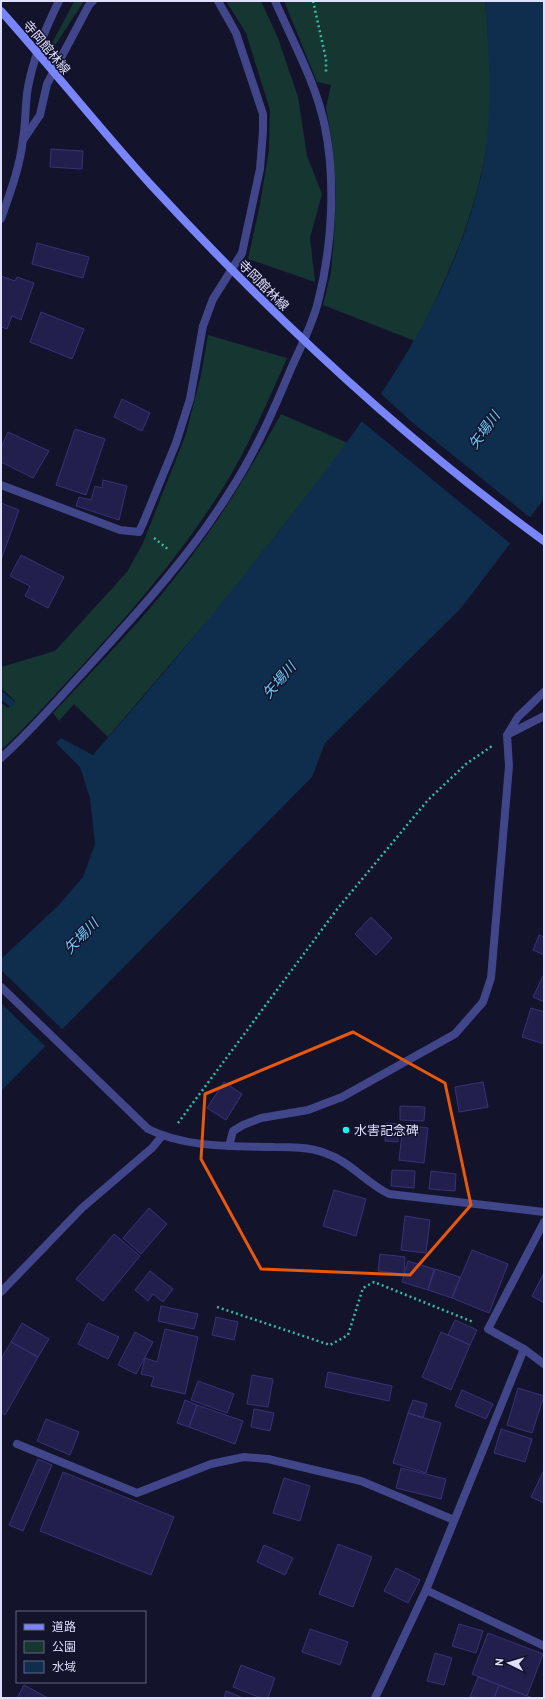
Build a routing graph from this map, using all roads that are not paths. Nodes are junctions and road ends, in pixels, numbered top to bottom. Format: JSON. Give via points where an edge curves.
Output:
{"nodes":[{"id":1,"x":59,"y":1,"type":"edge"},
{"id":2,"x":93,"y":1,"type":"edge"},
{"id":3,"x":218,"y":1,"type":"edge"},
{"id":4,"x":275,"y":1,"type":"edge"},
{"id":5,"x":4,"y":14,"type":"edge"},
{"id":6,"x":23,"y":140,"type":"junction"},
{"id":7,"x":1,"y":219,"type":"edge"},
{"id":8,"x":304,"y":340,"type":"junction"},
{"id":9,"x":1,"y":485,"type":"edge"},
{"id":10,"x":544,"y":541,"type":"edge"},
{"id":11,"x":544,"y":692,"type":"edge"},
{"id":12,"x":544,"y":716,"type":"edge"},
{"id":13,"x":507,"y":735,"type":"junction"},
{"id":14,"x":1,"y":758,"type":"edge"},
{"id":15,"x":1,"y":987,"type":"edge"},
{"id":16,"x":162,"y":1136,"type":"junction"},
{"id":17,"x":229,"y":1146,"type":"junction"},
{"id":18,"x":544,"y":1212,"type":"edge"},
{"id":19,"x":544,"y":1222,"type":"edge"},
{"id":20,"x":1,"y":1292,"type":"edge"},
{"id":21,"x":524,"y":1349,"type":"junction"},
{"id":22,"x":544,"y":1364,"type":"edge"},
{"id":23,"x":18,"y":1444,"type":"dead end"},
{"id":24,"x":454,"y":1520,"type":"junction"},
{"id":25,"x":426,"y":1590,"type":"junction"},
{"id":26,"x":544,"y":1646,"type":"edge"},
{"id":27,"x":375,"y":1698,"type":"edge"}],
"edges":[{"from":1,"to":6,"type":"street","via":[[45,27],[34,60],[28,88]]},
{"from":2,"to":6,"type":"street","via":[[64,49],[47,84],[40,114]]},
{"from":3,"to":9,"type":"street","via":[[236,33],[263,114],[260,169],[242,253],[213,299],[203,326],[190,398],[179,436],[144,521],[139,532],[120,530]]},
{"from":4,"to":8,"type":"street","via":[[318,101],[328,155],[329,236],[325,270],[318,303]]},
{"from":5,"to":8,"type":"main road","name":"寺岡館林線","via":[[150,184]]},
{"from":6,"to":7,"type":"street","via":[[14,180]]},
{"from":8,"to":10,"type":"main road","name":"寺岡館林線","via":[[406,432]]},
{"from":8,"to":14,"type":"street","via":[[251,454],[228,496],[205,528],[141,609],[31,729]]},
{"from":11,"to":13,"type":"street","via":[[518,717]]},
{"from":12,"to":13,"type":"street"},
{"from":13,"to":17,"type":"street","via":[[509,766],[491,978],[483,1002],[454,1034],[342,1097],[308,1110],[261,1118],[243,1125],[233,1131]]},
{"from":15,"to":16,"type":"street","via":[[148,1129]]},
{"from":16,"to":17,"type":"street","via":[[178,1141]]},
{"from":16,"to":20,"type":"street","via":[[152,1148],[82,1208]]},
{"from":17,"to":18,"type":"street","via":[[297,1148],[324,1152],[350,1165],[389,1194]]},
{"from":19,"to":21,"type":"street","via":[[488,1329]]},
{"from":21,"to":22,"type":"street"},
{"from":21,"to":24,"type":"street"},
{"from":23,"to":24,"type":"street","via":[[137,1493],[211,1464],[244,1457],[268,1459],[361,1481]]},
{"from":24,"to":25,"type":"street"},
{"from":25,"to":26,"type":"street"},
{"from":25,"to":27,"type":"street"}]}
